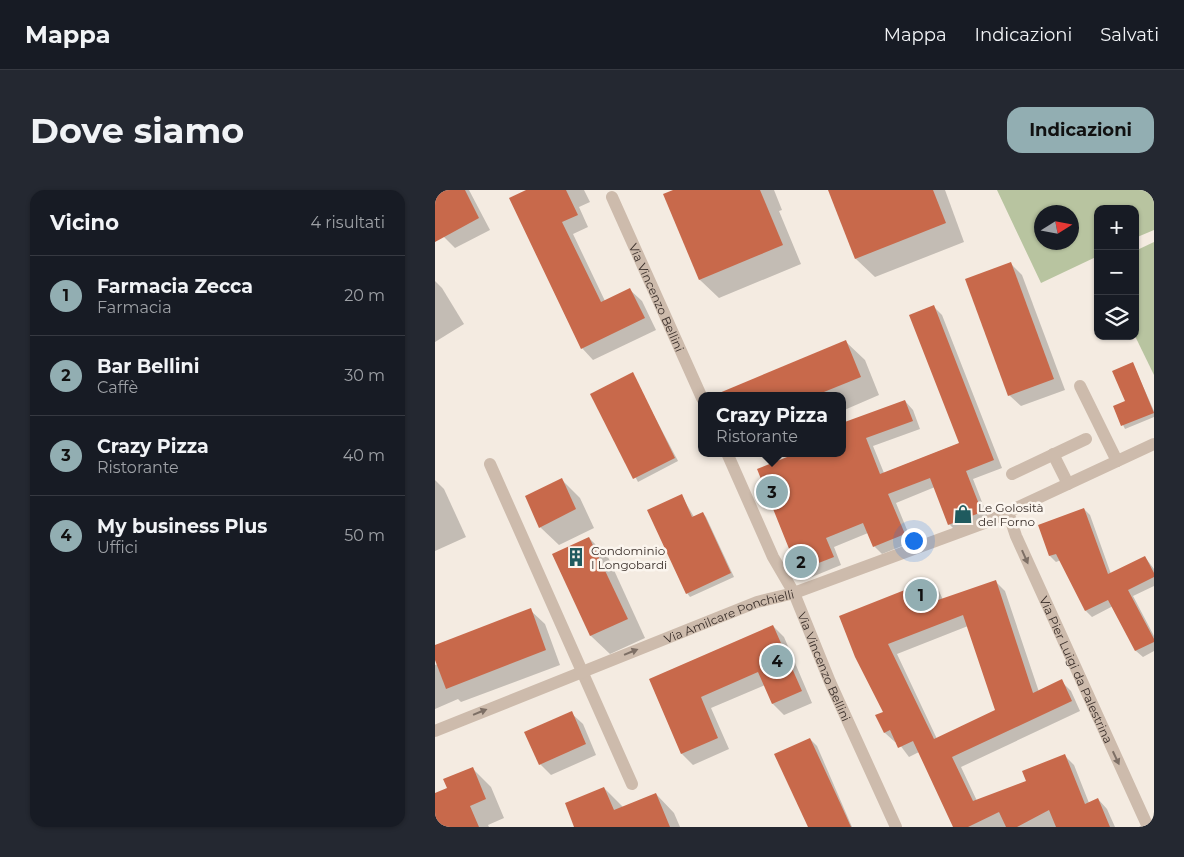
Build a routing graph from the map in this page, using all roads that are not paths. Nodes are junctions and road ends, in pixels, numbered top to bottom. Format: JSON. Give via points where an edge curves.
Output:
{"nodes":[{"id":1,"x":612,"y":197,"type":"dead end"},
{"id":2,"x":1080,"y":386,"type":"dead end"},
{"id":3,"x":699,"y":392,"type":"edge"},
{"id":4,"x":1086,"y":439,"type":"dead end"},
{"id":5,"x":1154,"y":444,"type":"edge"},
{"id":6,"x":1053,"y":454,"type":"junction"},
{"id":7,"x":729,"y":457,"type":"edge"},
{"id":8,"x":1117,"y":461,"type":"junction"},
{"id":9,"x":490,"y":464,"type":"dead end"},
{"id":10,"x":1012,"y":474,"type":"dead end"},
{"id":11,"x":1067,"y":484,"type":"junction"},
{"id":12,"x":1007,"y":512,"type":"junction"},
{"id":13,"x":794,"y":593,"type":"junction"},
{"id":14,"x":582,"y":671,"type":"junction"},
{"id":15,"x":435,"y":731,"type":"edge"},
{"id":16,"x":632,"y":784,"type":"dead end"},
{"id":17,"x":896,"y":827,"type":"edge"},
{"id":18,"x":1148,"y":827,"type":"edge"}],
"edges":[{"from":1,"to":3,"type":"street","name":"Via Vincenzo Bellini"},
{"from":2,"to":8,"type":"street"},
{"from":4,"to":6,"type":"street"},
{"from":5,"to":8,"type":"street","name":"Via Amilcare Ponchielli"},
{"from":6,"to":10,"type":"street"},
{"from":6,"to":11,"type":"street"},
{"from":7,"to":13,"type":"street","name":"Via Vincenzo Bellini","via":[[773,557]]},
{"from":8,"to":11,"type":"street","name":"Via Amilcare Ponchielli"},
{"from":9,"to":14,"type":"street"},
{"from":11,"to":12,"type":"street","name":"Via Amilcare Ponchielli"},
{"from":12,"to":13,"type":"street","name":"Via Amilcare Ponchielli","via":[[984,524]]},
{"from":12,"to":18,"type":"street","name":"Via Pier Luigi da Palestrina","one_way":true},
{"from":14,"to":13,"type":"street","name":"Via Amilcare Ponchielli","one_way":true,"via":[[757,602]]},
{"from":13,"to":17,"type":"street","name":"Via Vincenzo Bellini","via":[[830,682]]},
{"from":15,"to":14,"type":"street","name":"Via Amilcare Ponchielli","one_way":true},
{"from":14,"to":16,"type":"street"}]}
